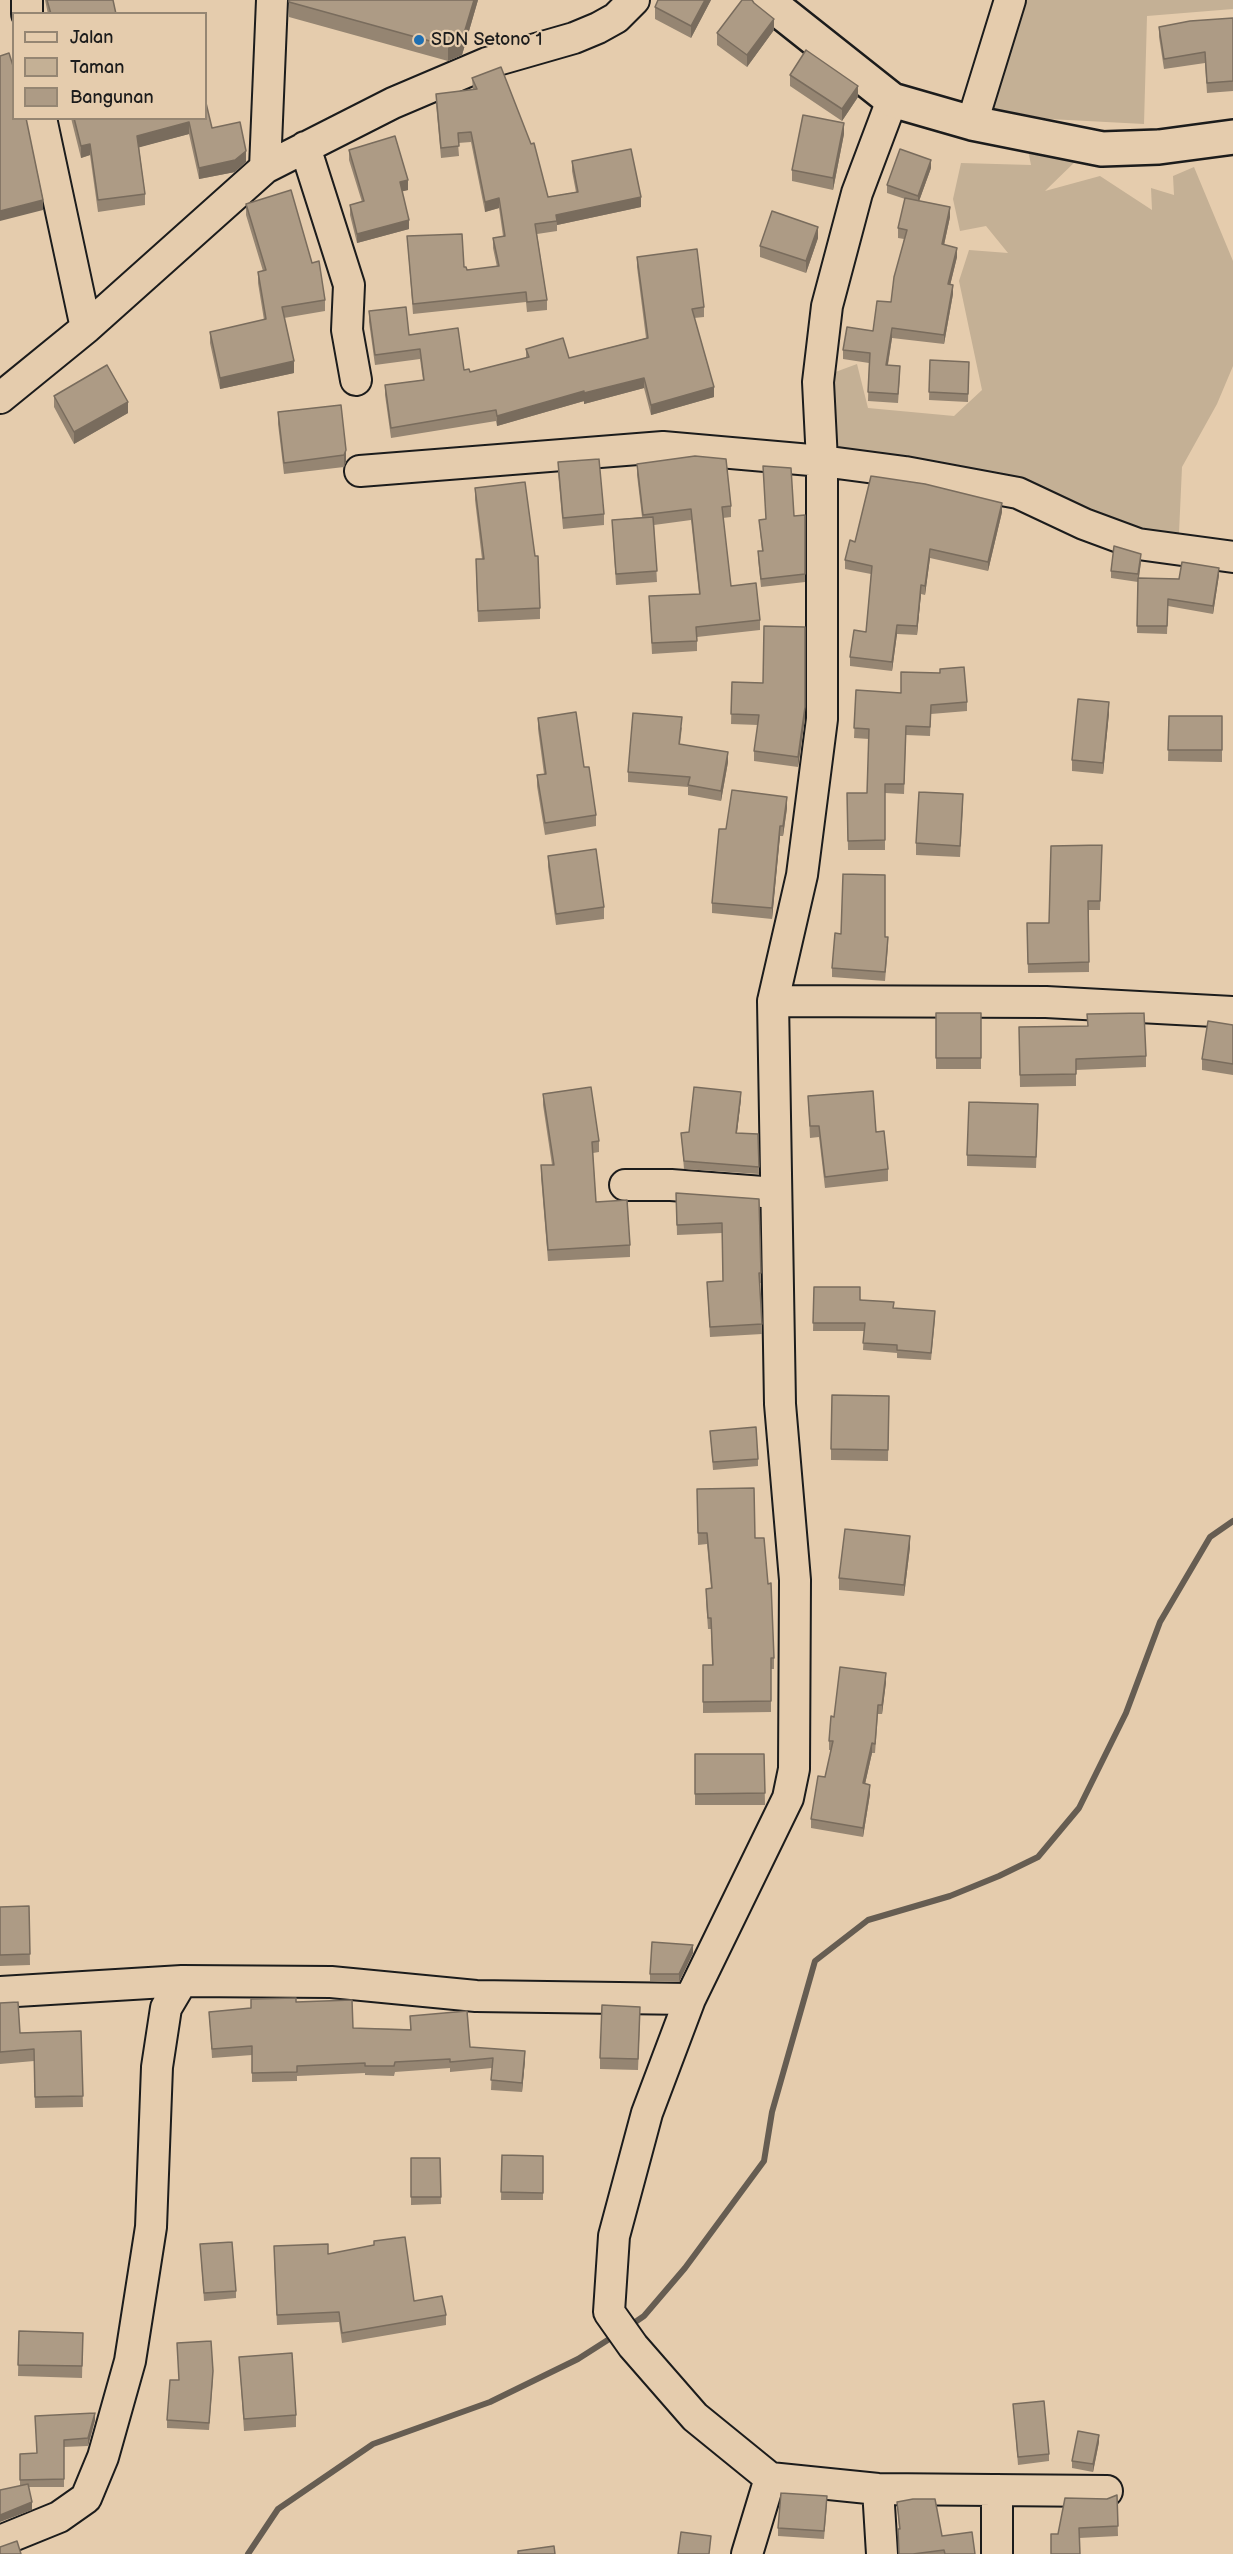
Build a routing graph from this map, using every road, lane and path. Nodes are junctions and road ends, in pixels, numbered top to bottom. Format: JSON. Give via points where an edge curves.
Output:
{"nodes":[{"id":1,"x":272,"y":0,"type":"edge"},
{"id":2,"x":634,"y":0,"type":"edge"},
{"id":3,"x":766,"y":0,"type":"edge"},
{"id":4,"x":1010,"y":0,"type":"edge"},
{"id":5,"x":892,"y":100,"type":"junction"},
{"id":6,"x":41,"y":120,"type":"edge"},
{"id":7,"x":972,"y":123,"type":"junction"},
{"id":8,"x":1233,"y":137,"type":"edge"},
{"id":9,"x":305,"y":147,"type":"junction"},
{"id":10,"x":265,"y":168,"type":"junction"},
{"id":11,"x":86,"y":328,"type":"junction"},
{"id":12,"x":356,"y":380,"type":"dead end"},
{"id":13,"x":0,"y":398,"type":"edge"},
{"id":14,"x":822,"y":461,"type":"junction"},
{"id":15,"x":360,"y":471,"type":"dead end"},
{"id":16,"x":1233,"y":558,"type":"edge"},
{"id":17,"x":773,"y":1001,"type":"junction"},
{"id":18,"x":1233,"y":1012,"type":"edge"},
{"id":19,"x":626,"y":1185,"type":"dead end"},
{"id":20,"x":776,"y":1193,"type":"junction"},
{"id":21,"x":182,"y":1980,"type":"junction"},
{"id":22,"x":0,"y":1992,"type":"edge"},
{"id":23,"x":690,"y":1999,"type":"junction"},
{"id":24,"x":770,"y":2478,"type":"junction"},
{"id":25,"x":879,"y":2489,"type":"junction"},
{"id":26,"x":997,"y":2490,"type":"junction"},
{"id":27,"x":1107,"y":2491,"type":"dead end"},
{"id":28,"x":0,"y":2541,"type":"edge"},
{"id":29,"x":747,"y":2554,"type":"edge"},
{"id":30,"x":882,"y":2554,"type":"edge"},
{"id":31,"x":997,"y":2554,"type":"edge"}],
"edges":[{"from":1,"to":10,"type":"street"},
{"from":2,"to":9,"type":"street","via":[[616,18],[598,28],[487,63],[393,103]]},
{"from":3,"to":5,"type":"main road"},
{"from":4,"to":7,"type":"street"},
{"from":5,"to":7,"type":"main road"},
{"from":5,"to":14,"type":"street","via":[[857,193],[827,306],[818,382]]},
{"from":6,"to":11,"type":"street"},
{"from":7,"to":8,"type":"main road","via":[[1102,149],[1159,147]]},
{"from":9,"to":10,"type":"street"},
{"from":9,"to":12,"type":"street","via":[[349,285],[347,330]]},
{"from":10,"to":11,"type":"street"},
{"from":11,"to":13,"type":"street"},
{"from":14,"to":15,"type":"street","via":[[663,447]]},
{"from":14,"to":16,"type":"street","via":[[1018,494],[1138,544]]},
{"from":14,"to":17,"type":"street","via":[[822,718],[802,875]]},
{"from":17,"to":18,"type":"street","via":[[1046,1002]]},
{"from":17,"to":20,"type":"street"},
{"from":19,"to":20,"type":"street"},
{"from":20,"to":23,"type":"street","via":[[780,1404],[795,1580],[794,1769],[788,1798]]},
{"from":21,"to":22,"type":"street"},
{"from":21,"to":23,"type":"street","via":[[331,1982],[476,1996]]},
{"from":21,"to":28,"type":"street","via":[[166,2008],[157,2067],[151,2227],[130,2361],[103,2457],[86,2498],[59,2517]]},
{"from":23,"to":24,"type":"street","via":[[647,2113],[614,2236],[609,2312],[695,2417]]},
{"from":24,"to":25,"type":"street"},
{"from":24,"to":29,"type":"street"},
{"from":25,"to":26,"type":"street"},
{"from":25,"to":30,"type":"street"},
{"from":26,"to":27,"type":"street"},
{"from":26,"to":31,"type":"street"}]}
